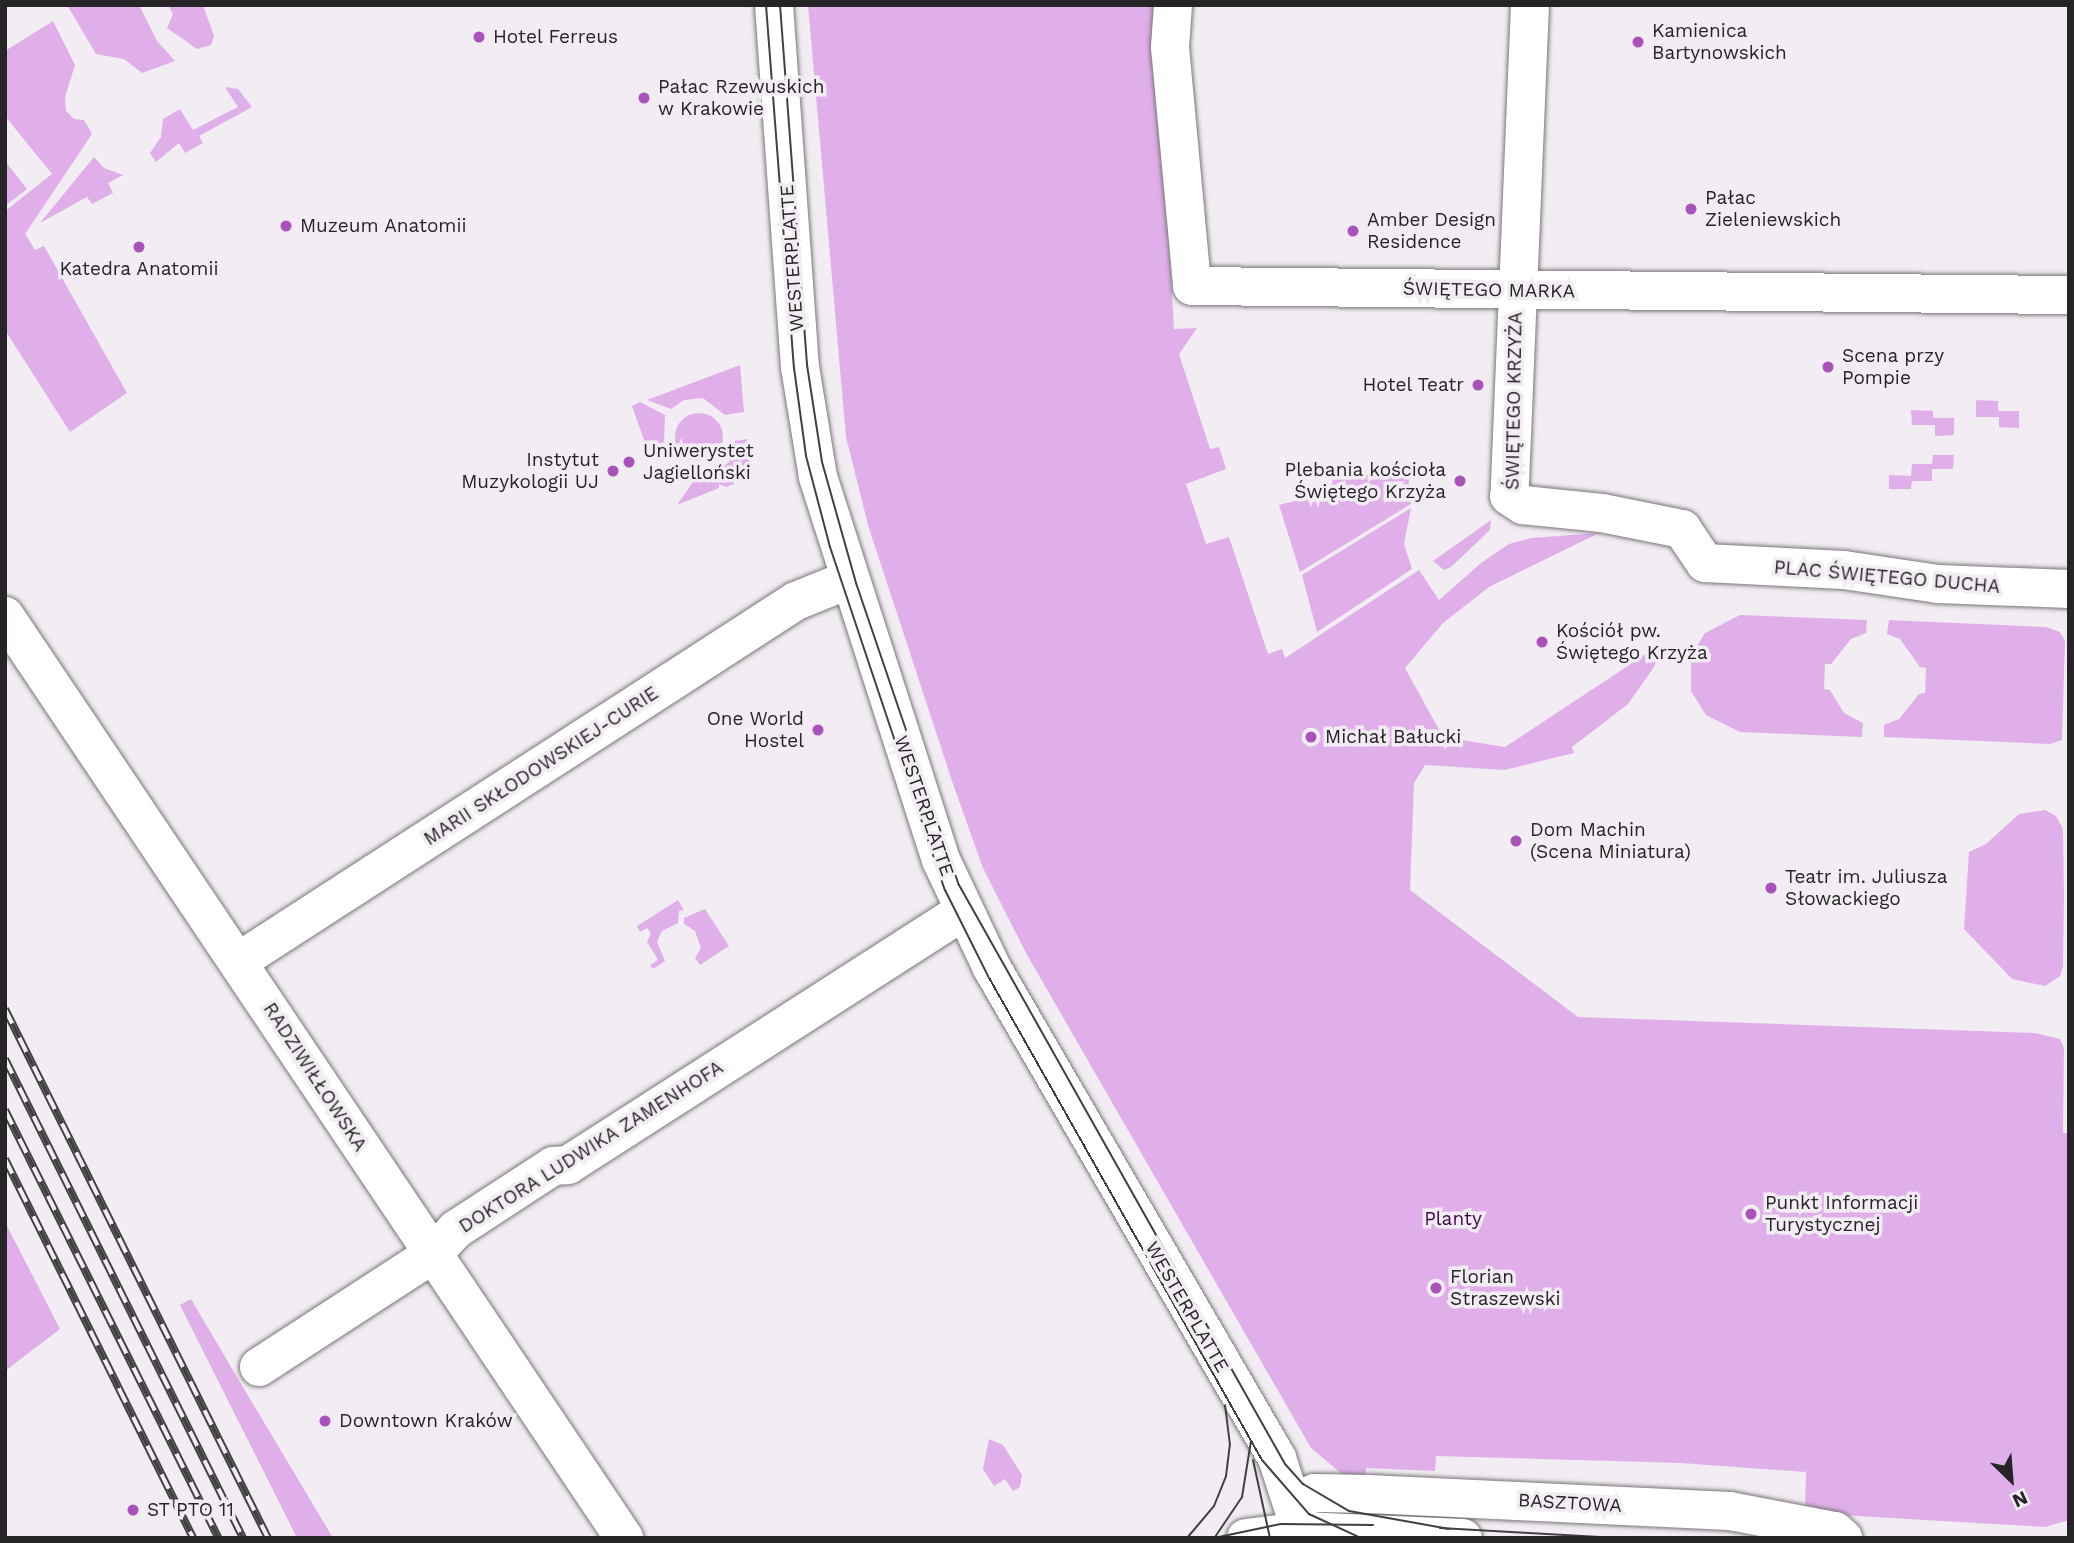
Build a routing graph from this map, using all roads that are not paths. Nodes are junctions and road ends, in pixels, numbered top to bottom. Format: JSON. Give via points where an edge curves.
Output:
{"nodes":[{"id":1,"x":774,"y":5,"type":"edge"},
{"id":2,"x":1173,"y":5,"type":"edge"},
{"id":3,"x":1531,"y":5,"type":"edge"},
{"id":4,"x":1517,"y":291,"type":"junction"},
{"id":5,"x":2069,"y":295,"type":"edge"},
{"id":6,"x":1705,"y":563,"type":"joint"},
{"id":7,"x":848,"y":580,"type":"junction"},
{"id":8,"x":2069,"y":589,"type":"edge"},
{"id":9,"x":5,"y":617,"type":"edge"},
{"id":10,"x":963,"y":911,"type":"junction"},
{"id":11,"x":239,"y":961,"type":"junction"},
{"id":12,"x":433,"y":1254,"type":"junction"},
{"id":13,"x":259,"y":1367,"type":"dead end"},
{"id":14,"x":1297,"y":1527,"type":"edge"},
{"id":15,"x":624,"y":1538,"type":"edge"},
{"id":16,"x":1246,"y":1538,"type":"edge"},
{"id":17,"x":1463,"y":1538,"type":"edge"},
{"id":18,"x":1843,"y":1538,"type":"edge"}],
"edges":[{"from":1,"to":7,"type":"street","name":"WESTERPLATTE","via":[[800,368],[818,477]]},
{"from":2,"to":4,"type":"street","name":"ŚWIĘTEGO MARKA","via":[[1170,47],[1192,286]]},
{"from":3,"to":4,"type":"street","name":"ŚWIĘTEGO KRZYŻA"},
{"from":4,"to":5,"type":"street","name":"ŚWIĘTEGO MARKA"},
{"from":4,"to":6,"type":"street","name":"ŚWIĘTEGO KRZYŻA","via":[[1509,496],[1523,505],[1602,513],[1682,529]]},
{"from":6,"to":8,"type":"street","name":"PLAC ŚWIĘTEGO DUCHA","via":[[1844,570],[1938,584]]},
{"from":7,"to":10,"type":"street","name":"WESTERPLATTE","via":[[940,860]]},
{"from":7,"to":11,"type":"street","name":"MARII SKŁODOWSKIEJ-CURIE","via":[[796,601]]},
{"from":9,"to":11,"type":"street","name":"RADZIWIŁŁOWSKA"},
{"from":10,"to":12,"type":"street","name":"DOKTORA LUDWIKA ZAMENHOFA","via":[[568,1165],[542,1173],[455,1230]]},
{"from":10,"to":14,"type":"street","name":"WESTERPLATTE","via":[[1187,1310],[1277,1458]]},
{"from":11,"to":12,"type":"street","name":"RADZIWIŁŁOWSKA"},
{"from":12,"to":13,"type":"street","name":"DOKTORA LUDWIKA ZAMENHOFA"},
{"from":12,"to":15,"type":"street","name":"RADZIWIŁŁOWSKA"},
{"from":14,"to":16,"type":"street"},
{"from":14,"to":17,"type":"street"},
{"from":14,"to":18,"type":"street","name":"BASZTOWA","via":[[1315,1493],[1355,1493],[1730,1511],[1835,1531]]}]}
